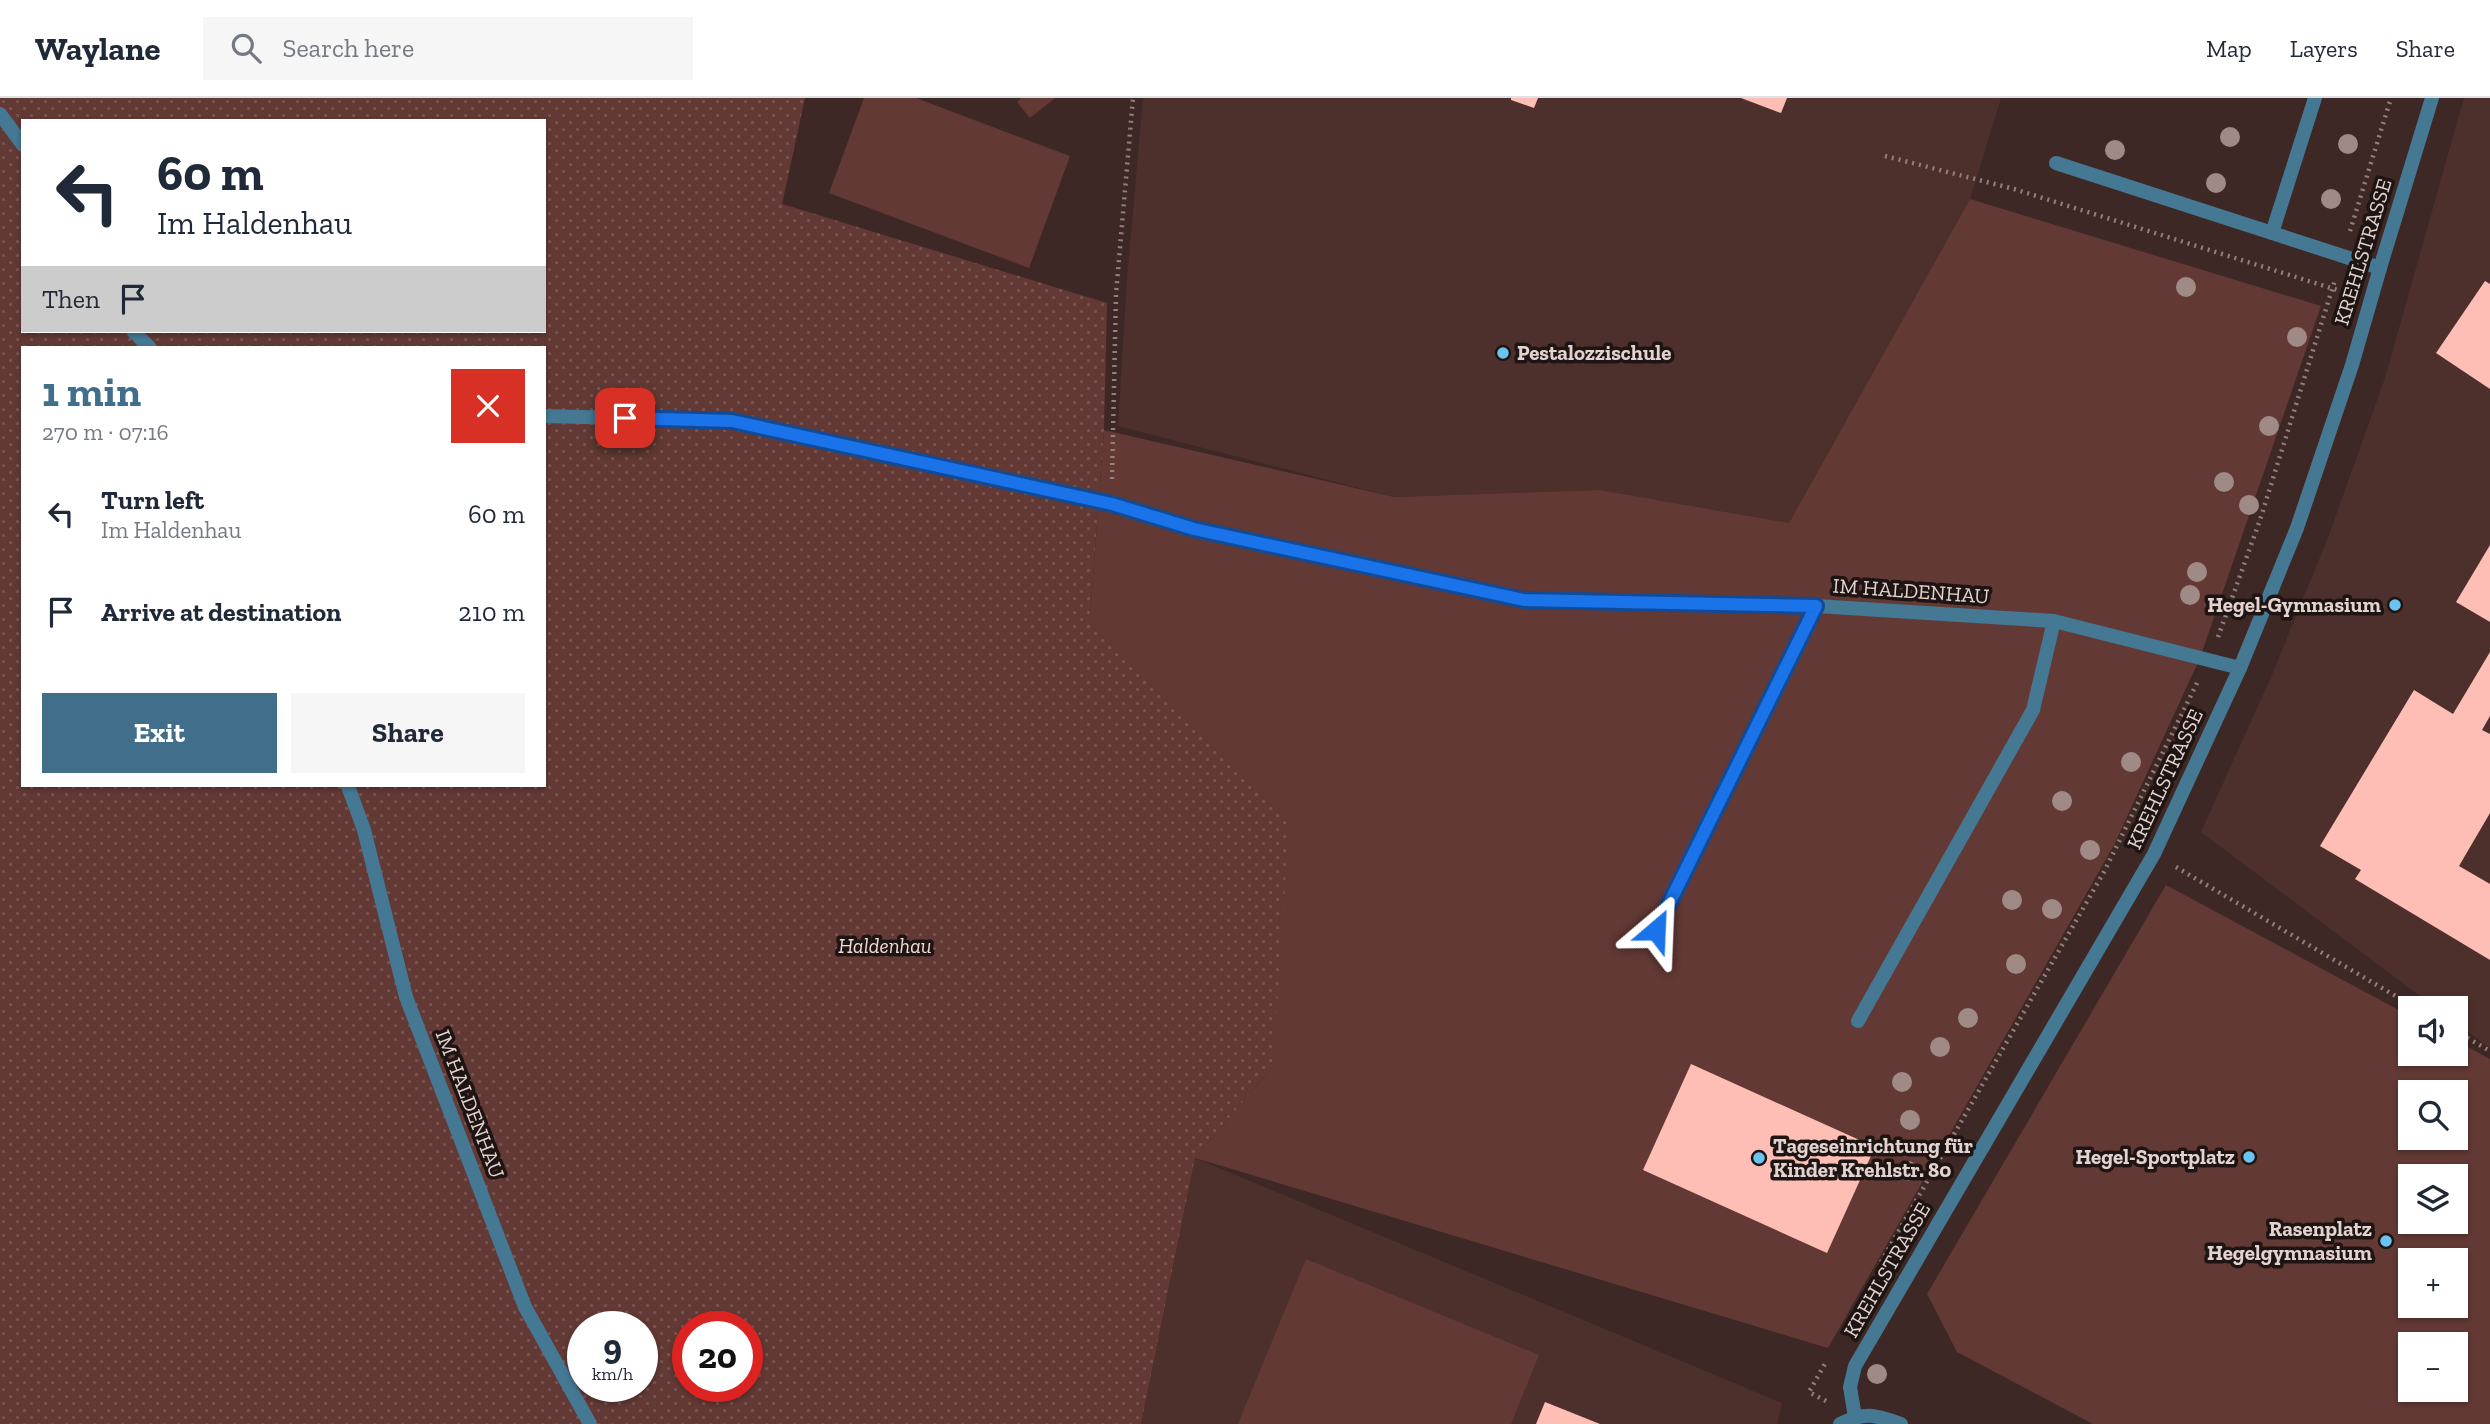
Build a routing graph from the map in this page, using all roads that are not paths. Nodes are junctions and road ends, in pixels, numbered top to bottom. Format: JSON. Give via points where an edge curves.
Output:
{"nodes":[{"id":1,"x":2315,"y":98,"type":"edge"},
{"id":2,"x":2432,"y":98,"type":"edge"},
{"id":3,"x":0,"y":114,"type":"edge"},
{"id":4,"x":21,"y":142,"type":"edge"},
{"id":5,"x":2056,"y":163,"type":"dead end"},
{"id":6,"x":2272,"y":233,"type":"junction"},
{"id":7,"x":2380,"y":268,"type":"junction"},
{"id":8,"x":136,"y":333,"type":"edge"},
{"id":9,"x":148,"y":346,"type":"edge"},
{"id":10,"x":546,"y":416,"type":"edge"},
{"id":11,"x":1816,"y":606,"type":"junction"},
{"id":12,"x":2054,"y":621,"type":"junction"},
{"id":13,"x":2241,"y":668,"type":"junction"},
{"id":14,"x":348,"y":787,"type":"edge"},
{"id":15,"x":1656,"y":930,"type":"dead end"},
{"id":16,"x":1858,"y":1021,"type":"dead end"},
{"id":17,"x":1855,"y":1417,"type":"junction"},
{"id":18,"x":590,"y":1424,"type":"edge"},
{"id":19,"x":1840,"y":1424,"type":"edge"},
{"id":20,"x":1901,"y":1424,"type":"edge"}],
"edges":[{"from":1,"to":6,"type":"street"},
{"from":2,"to":7,"type":"street","name":"KREHLSTRASSE"},
{"from":3,"to":4,"type":"street"},
{"from":5,"to":6,"type":"street"},
{"from":6,"to":7,"type":"street"},
{"from":7,"to":13,"type":"street","name":"KREHLSTRASSE","via":[[2297,528]]},
{"from":8,"to":9,"type":"street"},
{"from":10,"to":11,"type":"street","name":"IM HALDENHAU","via":[[732,421],[1524,600]]},
{"from":11,"to":12,"type":"street","name":"IM HALDENHAU"},
{"from":11,"to":15,"type":"street"},
{"from":12,"to":13,"type":"street","name":"IM HALDENHAU"},
{"from":12,"to":16,"type":"street","via":[[2033,710]]},
{"from":13,"to":17,"type":"street","name":"KREHLSTRASSE","via":[[2154,854],[1855,1366],[1850,1387]]},
{"from":14,"to":18,"type":"street","name":"IM HALDENHAU","via":[[406,997],[525,1307]]},
{"from":17,"to":19,"type":"street"},
{"from":17,"to":20,"type":"street","via":[[1873,1414]]}]}
